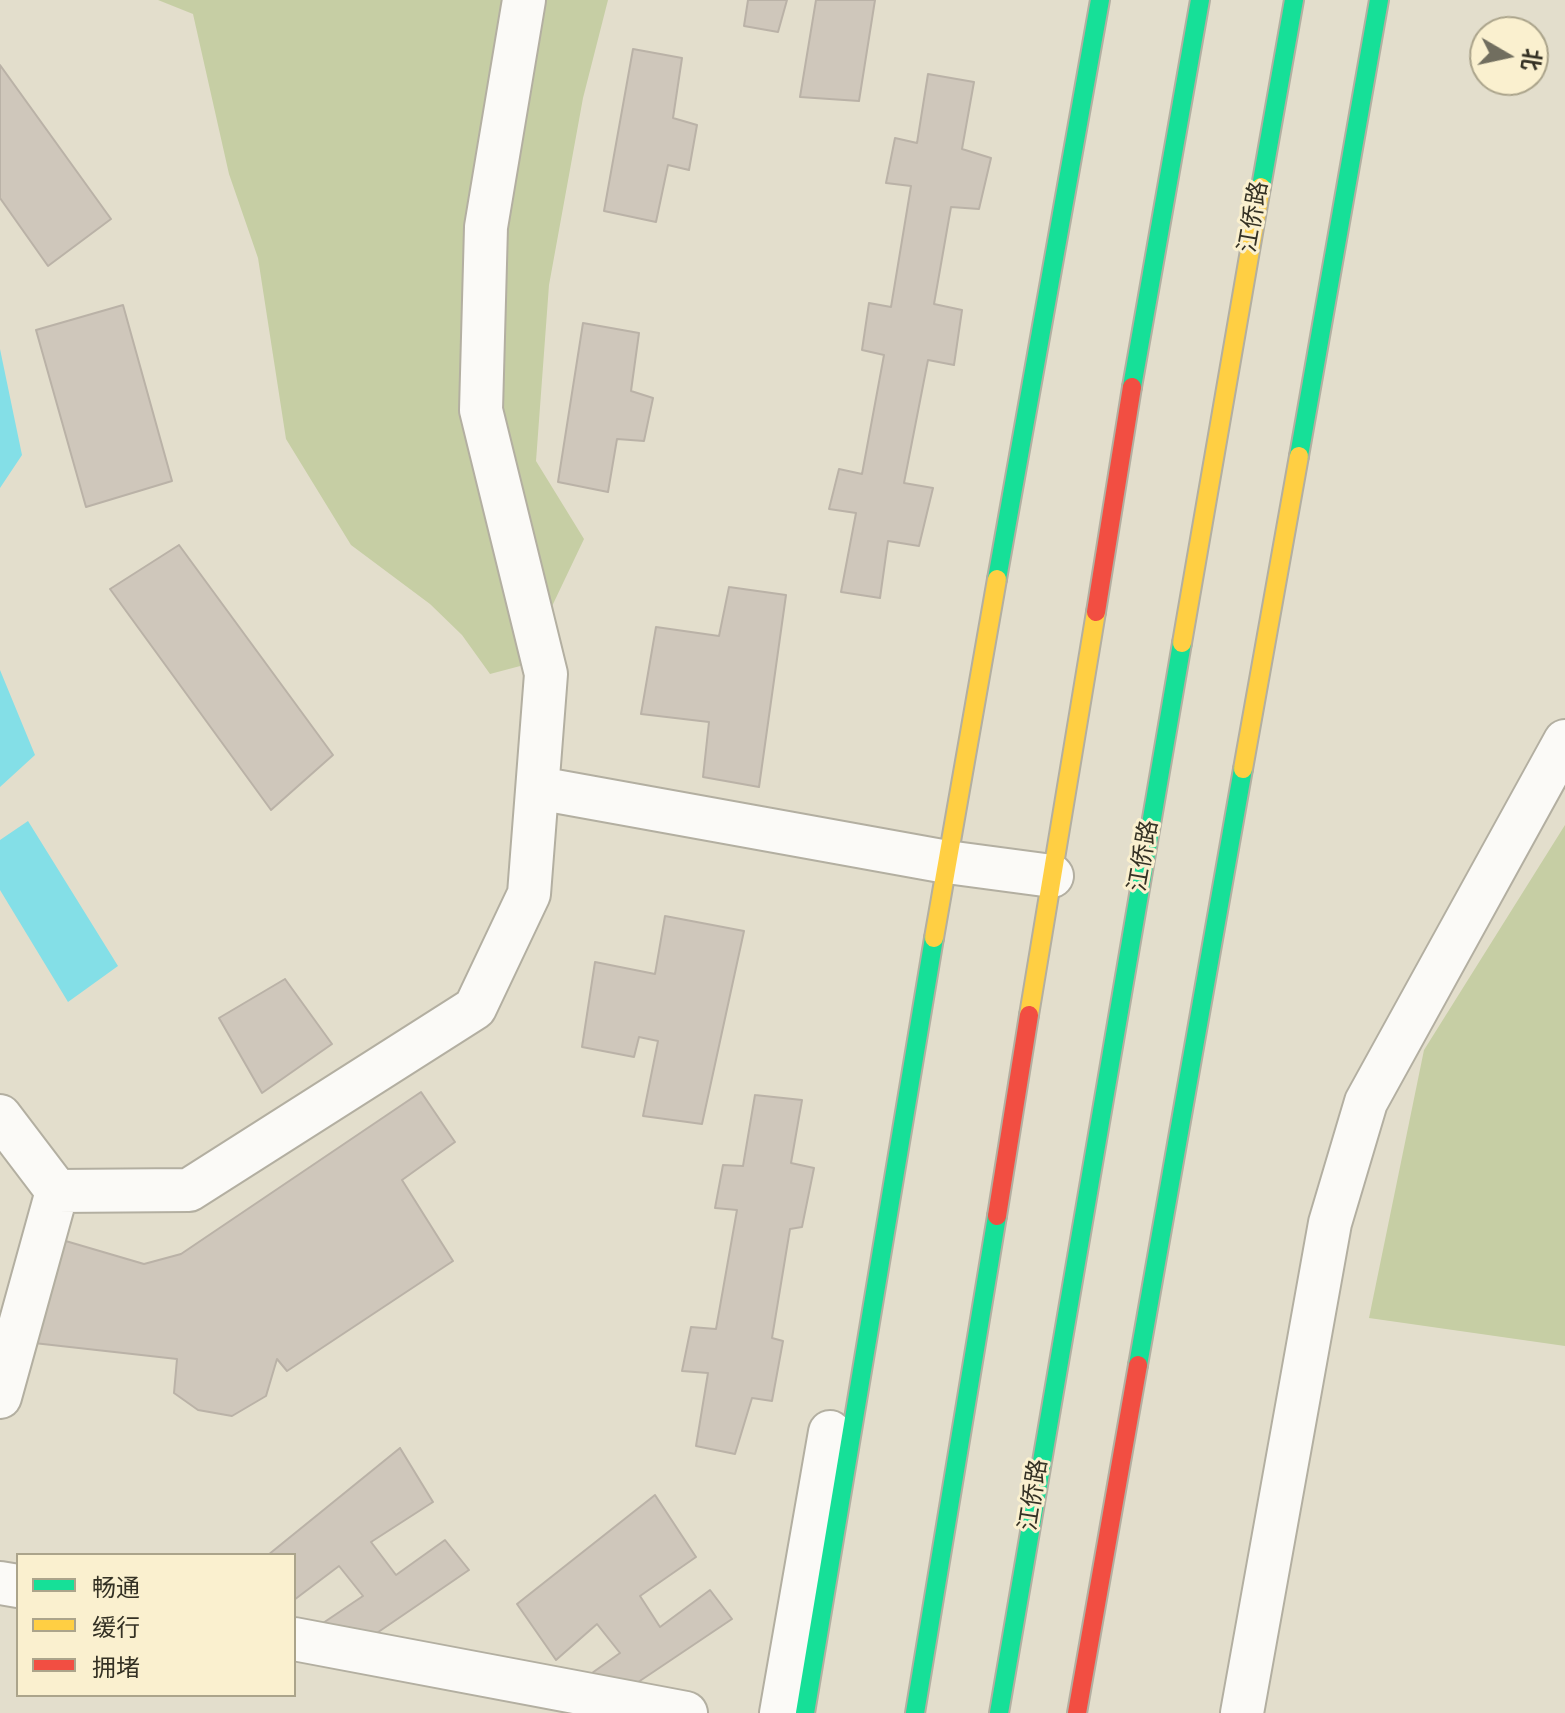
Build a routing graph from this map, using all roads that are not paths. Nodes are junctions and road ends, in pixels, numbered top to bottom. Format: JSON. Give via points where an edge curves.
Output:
{"nodes":[{"id":1,"x":524,"y":0,"type":"edge"},
{"id":2,"x":1080,"y":0,"type":"edge"},
{"id":3,"x":1100,"y":0,"type":"edge"},
{"id":4,"x":1200,"y":0,"type":"edge"},
{"id":5,"x":1294,"y":0,"type":"edge"},
{"id":6,"x":1379,"y":0,"type":"edge"},
{"id":7,"x":1565,"y":741,"type":"edge"},
{"id":8,"x":538,"y":788,"type":"junction"},
{"id":9,"x":939,"y":860,"type":"junction"},
{"id":10,"x":1052,"y":876,"type":"junction"},
{"id":11,"x":0,"y":1116,"type":"edge"},
{"id":12,"x":57,"y":1191,"type":"junction"},
{"id":13,"x":0,"y":1397,"type":"edge"},
{"id":14,"x":296,"y":1639,"type":"edge"},
{"id":15,"x":686,"y":1713,"type":"edge"},
{"id":16,"x":781,"y":1713,"type":"edge"},
{"id":17,"x":805,"y":1713,"type":"edge"},
{"id":18,"x":915,"y":1713,"type":"edge"},
{"id":19,"x":999,"y":1713,"type":"edge"},
{"id":20,"x":1077,"y":1713,"type":"edge"},
{"id":21,"x":1242,"y":1713,"type":"edge"}],
"edges":[{"from":1,"to":8,"type":"street","via":[[486,227],[481,410],[546,674]]},
{"from":2,"to":9,"type":"street"},
{"from":3,"to":9,"type":"street"},
{"from":4,"to":10,"type":"street"},
{"from":5,"to":19,"type":"street","name":"江侨路"},
{"from":6,"to":20,"type":"street"},
{"from":7,"to":21,"type":"street","via":[[1366,1102],[1330,1223]]},
{"from":8,"to":9,"type":"street"},
{"from":8,"to":12,"type":"street","via":[[529,894],[475,1008],[189,1190]]},
{"from":9,"to":10,"type":"street"},
{"from":9,"to":16,"type":"street"},
{"from":9,"to":17,"type":"street"},
{"from":10,"to":18,"type":"street"},
{"from":11,"to":12,"type":"street"},
{"from":12,"to":13,"type":"street"},
{"from":14,"to":15,"type":"street"}]}
